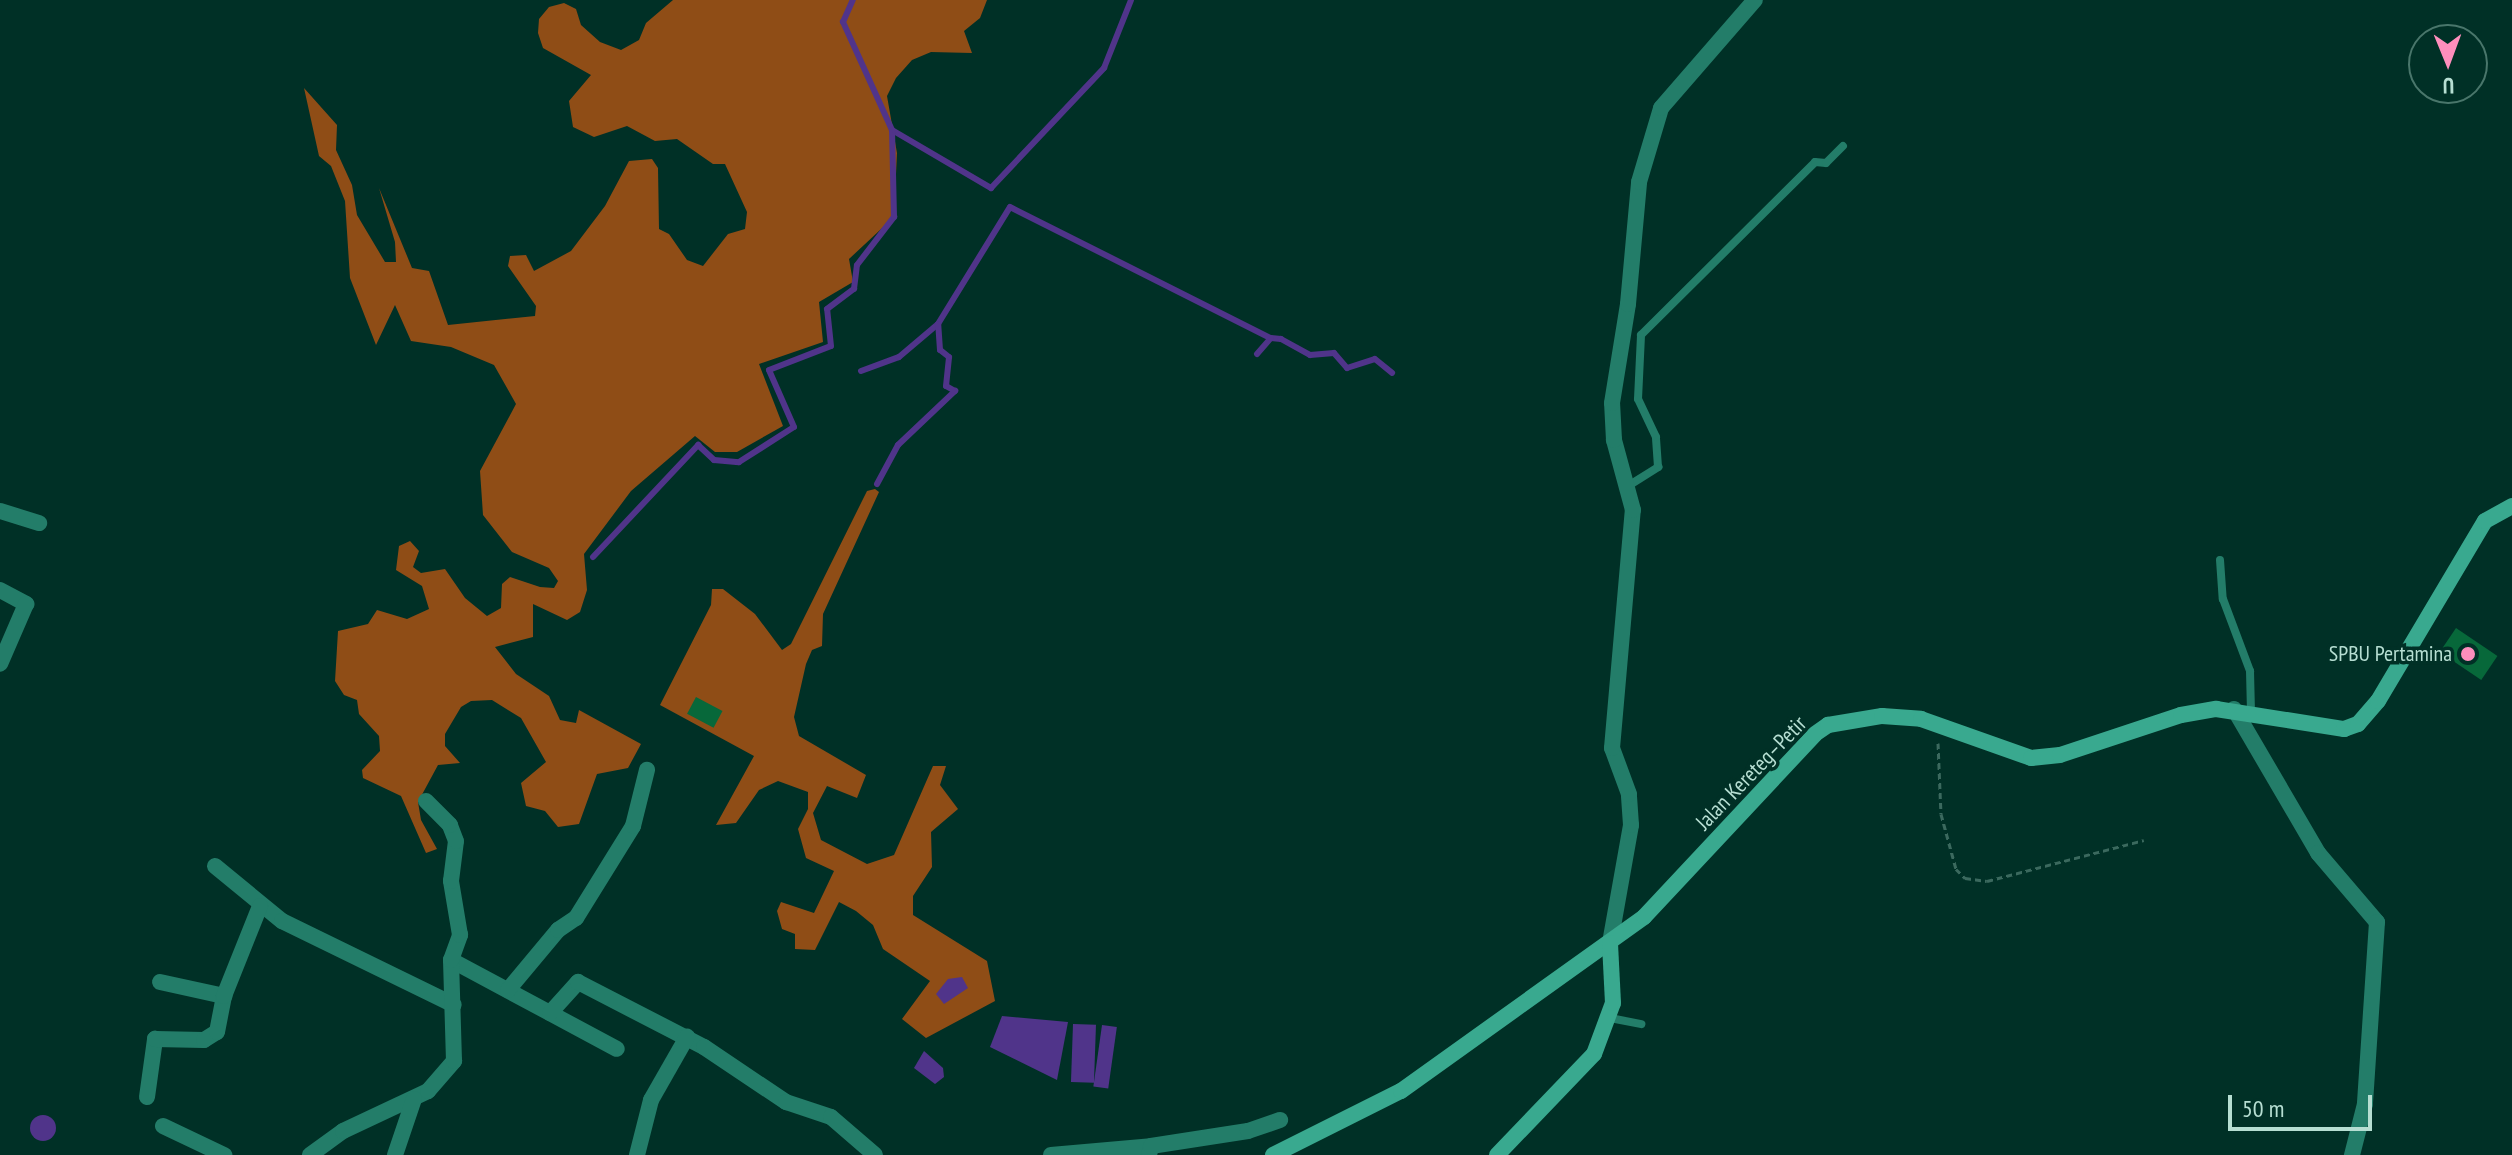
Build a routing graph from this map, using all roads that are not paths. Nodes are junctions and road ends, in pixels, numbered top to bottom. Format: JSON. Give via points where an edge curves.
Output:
{"nodes":[{"id":1,"x":1755,"y":0,"type":"edge"},
{"id":2,"x":1843,"y":146,"type":"dead end"},
{"id":3,"x":1628,"y":486,"type":"junction"},
{"id":4,"x":2512,"y":506,"type":"edge"},
{"id":5,"x":0,"y":511,"type":"edge"},
{"id":6,"x":39,"y":523,"type":"dead end"},
{"id":7,"x":2220,"y":560,"type":"dead end"},
{"id":8,"x":0,"y":590,"type":"edge"},
{"id":9,"x":0,"y":664,"type":"edge"},
{"id":10,"x":2234,"y":709,"type":"junction"},
{"id":11,"x":2251,"y":713,"type":"junction"},
{"id":12,"x":647,"y":770,"type":"dead end"},
{"id":13,"x":426,"y":801,"type":"dead end"},
{"id":14,"x":215,"y":866,"type":"dead end"},
{"id":15,"x":260,"y":906,"type":"junction"},
{"id":16,"x":1610,"y":943,"type":"junction"},
{"id":17,"x":451,"y":960,"type":"junction"},
{"id":18,"x":160,"y":982,"type":"dead end"},
{"id":19,"x":508,"y":990,"type":"junction"},
{"id":20,"x":224,"y":996,"type":"junction"},
{"id":21,"x":454,"y":1005,"type":"junction"},
{"id":22,"x":550,"y":1013,"type":"junction"},
{"id":23,"x":1610,"y":1018,"type":"junction"},
{"id":24,"x":1641,"y":1024,"type":"dead end"},
{"id":25,"x":687,"y":1037,"type":"junction"},
{"id":26,"x":617,"y":1049,"type":"dead end"},
{"id":27,"x":147,"y":1097,"type":"dead end"},
{"id":28,"x":414,"y":1099,"type":"junction"},
{"id":29,"x":1280,"y":1120,"type":"dead end"},
{"id":30,"x":163,"y":1126,"type":"dead end"},
{"id":31,"x":1150,"y":1151,"type":"edge"},
{"id":32,"x":224,"y":1155,"type":"edge"},
{"id":33,"x":310,"y":1155,"type":"edge"},
{"id":34,"x":395,"y":1155,"type":"edge"},
{"id":35,"x":637,"y":1155,"type":"edge"},
{"id":36,"x":875,"y":1155,"type":"edge"},
{"id":37,"x":1051,"y":1155,"type":"edge"},
{"id":38,"x":1273,"y":1155,"type":"edge"},
{"id":39,"x":1497,"y":1155,"type":"edge"},
{"id":40,"x":2352,"y":1155,"type":"edge"}],
"edges":[{"from":1,"to":3,"type":"street","via":[[1661,108],[1648,145],[1612,403],[1614,440]]},
{"from":2,"to":3,"type":"lane","via":[[1826,163],[1815,162],[1641,335],[1638,399],[1656,437],[1658,467]]},
{"from":3,"to":16,"type":"street","via":[[1633,525],[1612,748],[1629,794],[1631,825]]},
{"from":4,"to":11,"type":"street","name":"Jalan Kereteg–Petir","via":[[2485,521],[2378,701],[2358,724],[2329,730]]},
{"from":5,"to":6,"type":"street"},
{"from":7,"to":11,"type":"lane","via":[[2223,599],[2250,671]]},
{"from":8,"to":9,"type":"street","via":[[26,604]]},
{"from":10,"to":11,"type":"street","name":"Jalan Kereteg–Petir"},
{"from":10,"to":16,"type":"street","name":"Jalan Kereteg–Petir","via":[[2181,715],[2045,757],[2009,754],[1937,723],[1882,716],[1828,725],[1663,899]]},
{"from":10,"to":40,"type":"street","via":[[2318,853],[2377,922],[2365,1104]]},
{"from":12,"to":19,"type":"street","via":[[633,826],[576,918],[558,930]]},
{"from":13,"to":17,"type":"street","via":[[450,825],[456,841],[451,881],[460,935]]},
{"from":14,"to":15,"type":"street"},
{"from":15,"to":20,"type":"street"},
{"from":15,"to":21,"type":"street"},
{"from":16,"to":23,"type":"street"},
{"from":16,"to":38,"type":"street","name":"Jalan Kereteg–Petir","via":[[1401,1091]]},
{"from":17,"to":19,"type":"street"},
{"from":17,"to":21,"type":"street"},
{"from":18,"to":20,"type":"street"},
{"from":19,"to":22,"type":"street"},
{"from":20,"to":27,"type":"street","via":[[212,1038],[155,1039]]},
{"from":21,"to":28,"type":"street","via":[[454,1061]]},
{"from":22,"to":25,"type":"street","via":[[578,982]]},
{"from":22,"to":26,"type":"street"},
{"from":23,"to":24,"type":"lane"},
{"from":23,"to":39,"type":"street","via":[[1594,1054]]},
{"from":25,"to":35,"type":"street","via":[[651,1100]]},
{"from":25,"to":36,"type":"street","via":[[779,1098],[831,1117]]},
{"from":28,"to":33,"type":"street","via":[[343,1131]]},
{"from":28,"to":34,"type":"street"},
{"from":29,"to":31,"type":"street"},
{"from":30,"to":32,"type":"street"},
{"from":31,"to":37,"type":"street"}]}
